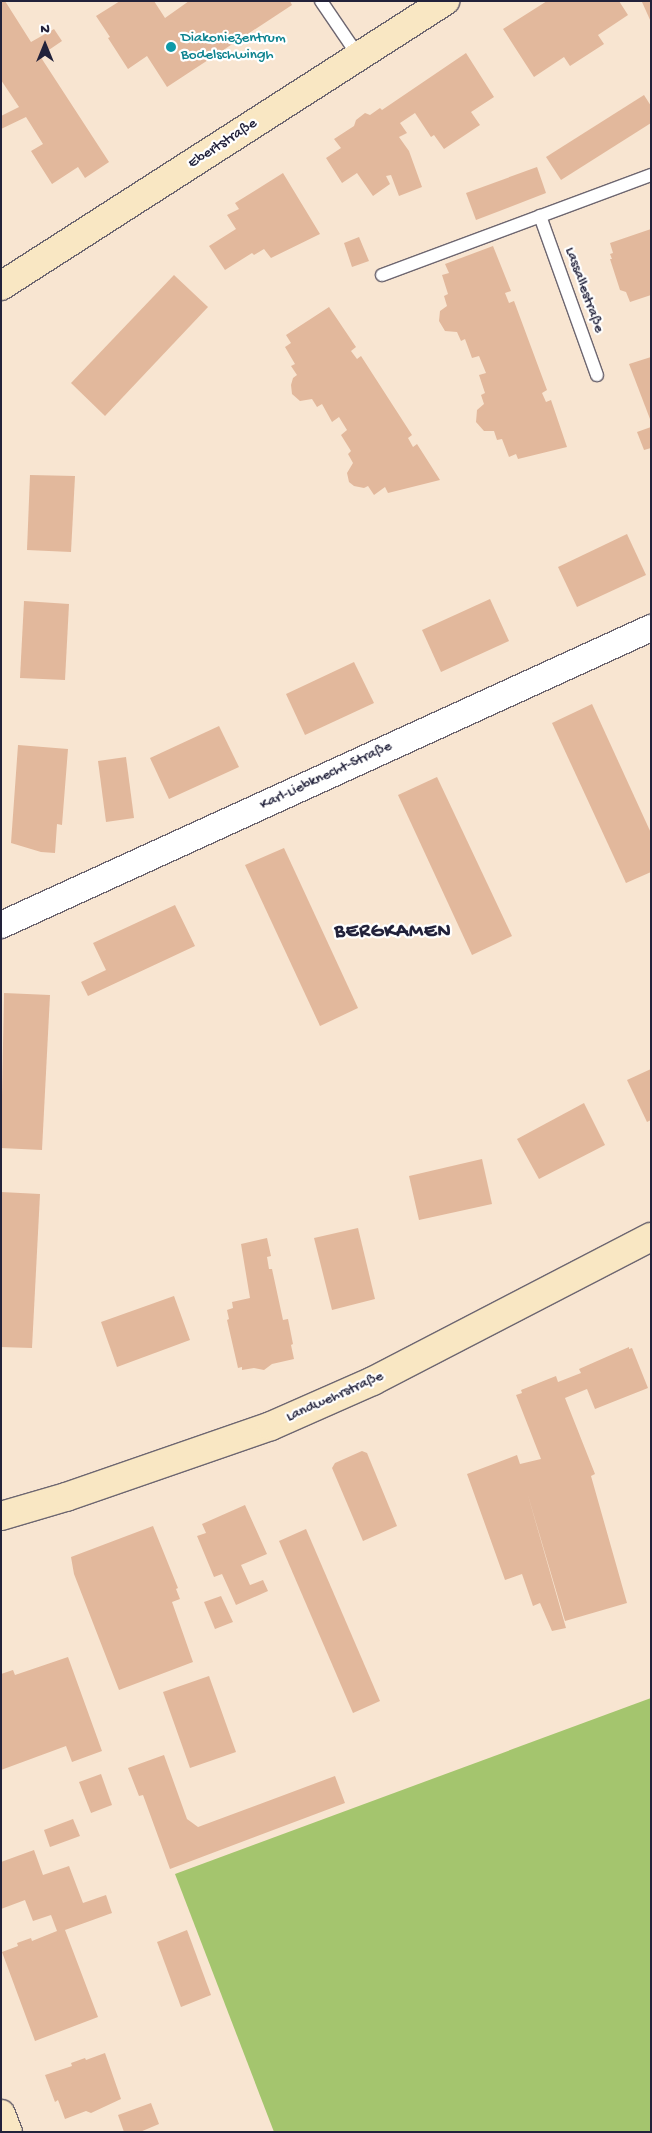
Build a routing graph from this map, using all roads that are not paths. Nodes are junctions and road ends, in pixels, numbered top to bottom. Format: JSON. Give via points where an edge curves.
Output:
{"nodes":[{"id":1,"x":321,"y":1,"type":"edge"},
{"id":2,"x":445,"y":1,"type":"edge"},
{"id":3,"x":359,"y":57,"type":"junction"},
{"id":4,"x":651,"y":175,"type":"edge"},
{"id":5,"x":540,"y":216,"type":"junction"},
{"id":6,"x":382,"y":275,"type":"dead end"},
{"id":7,"x":1,"y":286,"type":"edge"},
{"id":8,"x":597,"y":375,"type":"dead end"},
{"id":9,"x":651,"y":628,"type":"edge"},
{"id":10,"x":1,"y":925,"type":"edge"},
{"id":11,"x":651,"y":1237,"type":"edge"},
{"id":12,"x":1,"y":1516,"type":"edge"},
{"id":13,"x":1,"y":2114,"type":"edge"},
{"id":14,"x":8,"y":2132,"type":"edge"}],
"edges":[{"from":1,"to":3,"type":"lane"},
{"from":2,"to":3,"type":"main road","name":"Ebertstraße"},
{"from":3,"to":7,"type":"main road","name":"Ebertstraße"},
{"from":4,"to":5,"type":"lane"},
{"from":5,"to":6,"type":"lane"},
{"from":5,"to":8,"type":"lane","name":"Lassallestraße"},
{"from":9,"to":10,"type":"street","name":"Karl-Liebknecht-Straße"},
{"from":11,"to":12,"type":"main road","name":"Landwehrstraße","via":[[373,1381],[279,1422],[66,1497]]},
{"from":13,"to":14,"type":"main road"}]}
